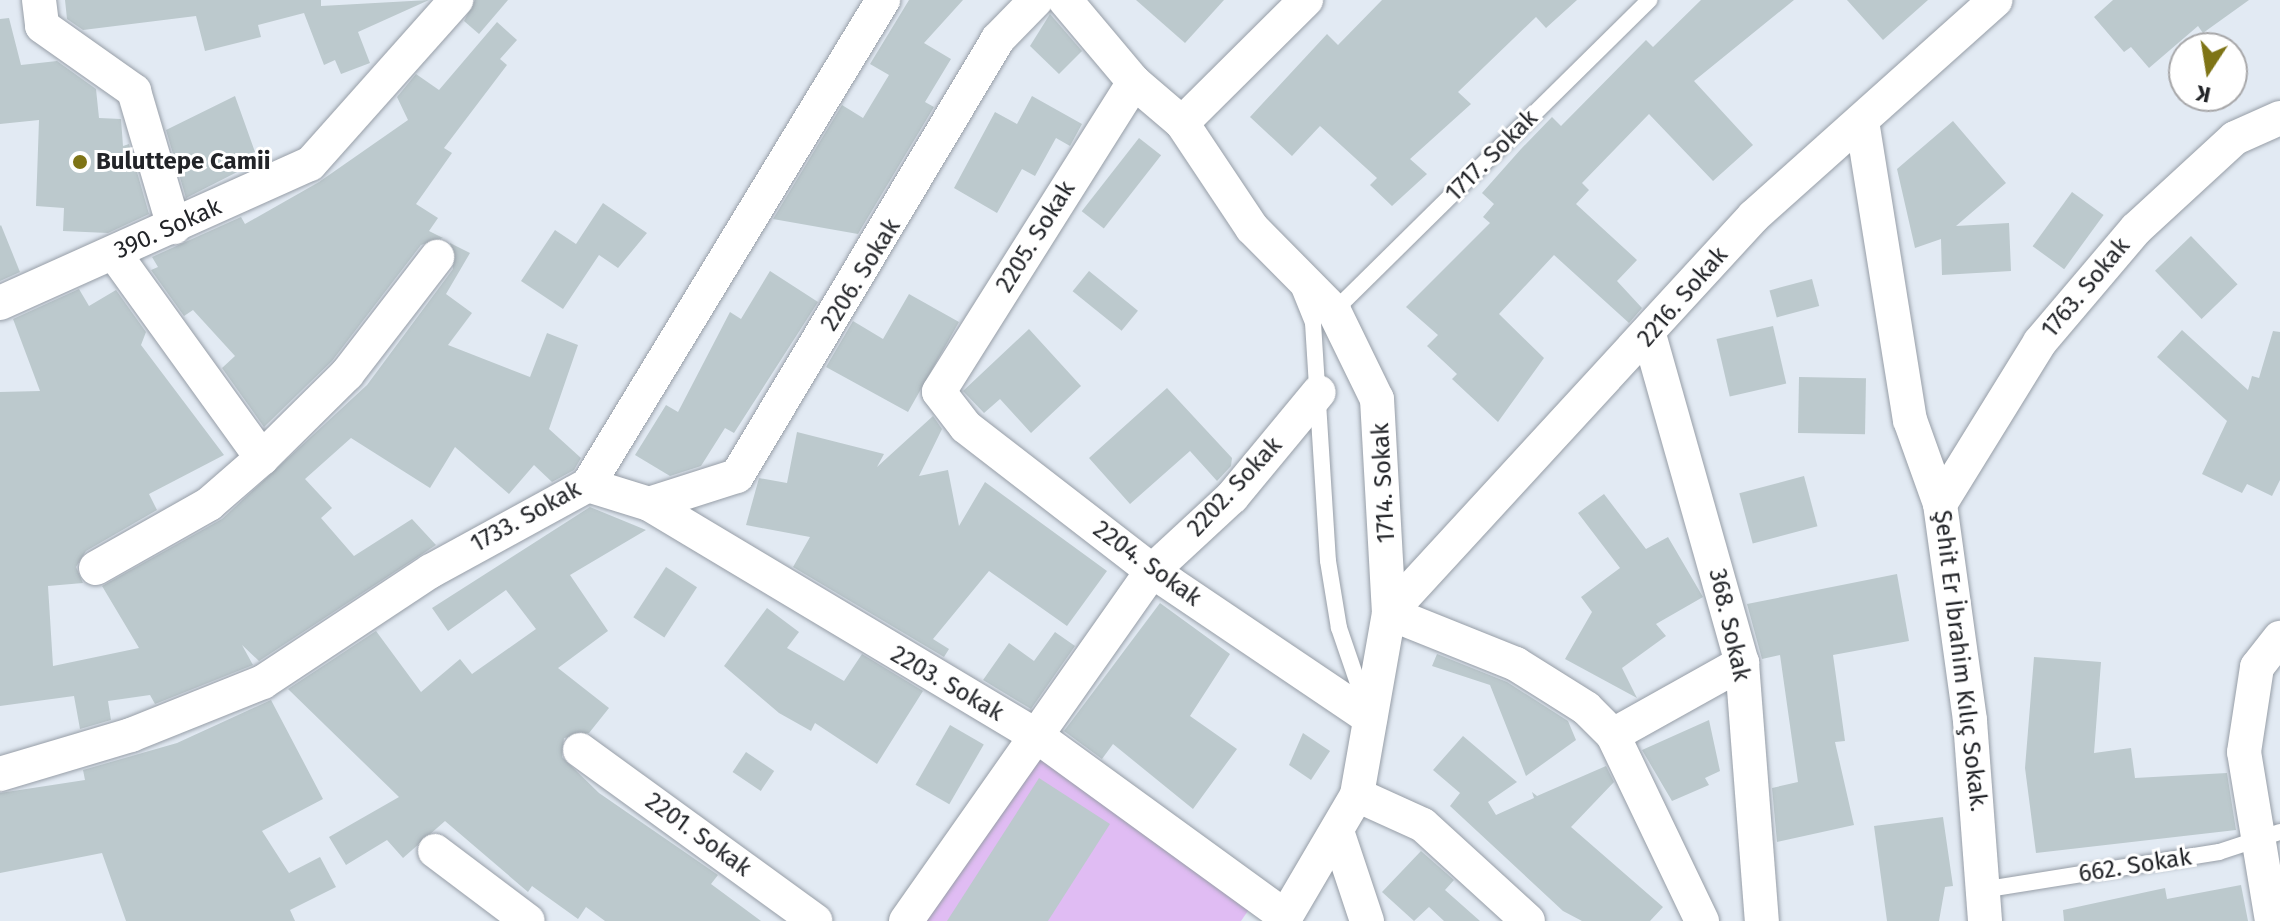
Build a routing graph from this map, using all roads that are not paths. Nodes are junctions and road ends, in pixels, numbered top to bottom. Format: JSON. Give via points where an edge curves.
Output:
{"nodes":[{"id":1,"x":39,"y":0,"type":"edge"},
{"id":2,"x":456,"y":0,"type":"edge"},
{"id":3,"x":883,"y":0,"type":"edge"},
{"id":4,"x":1036,"y":0,"type":"edge"},
{"id":5,"x":1065,"y":0,"type":"edge"},
{"id":6,"x":1306,"y":0,"type":"edge"},
{"id":7,"x":1649,"y":0,"type":"edge"},
{"id":8,"x":1996,"y":0,"type":"edge"},
{"id":9,"x":1134,"y":82,"type":"junction"},
{"id":10,"x":2280,"y":118,"type":"edge"},
{"id":11,"x":1862,"y":121,"type":"junction"},
{"id":12,"x":1182,"y":123,"type":"junction"},
{"id":13,"x":174,"y":227,"type":"junction"},
{"id":14,"x":114,"y":253,"type":"junction"},
{"id":15,"x":437,"y":257,"type":"dead end"},
{"id":16,"x":1293,"y":276,"type":"junction"},
{"id":17,"x":0,"y":303,"type":"edge"},
{"id":18,"x":1334,"y":311,"type":"junction"},
{"id":19,"x":1650,"y":338,"type":"junction"},
{"id":20,"x":939,"y":392,"type":"joint"},
{"id":21,"x":1319,"y":392,"type":"junction"},
{"id":22,"x":262,"y":458,"type":"junction"},
{"id":23,"x":588,"y":485,"type":"junction"},
{"id":24,"x":649,"y":504,"type":"junction"},
{"id":25,"x":1940,"y":504,"type":"junction"},
{"id":26,"x":96,"y":568,"type":"dead end"},
{"id":27,"x":1152,"y":571,"type":"junction"},
{"id":28,"x":1389,"y":613,"type":"junction"},
{"id":29,"x":2280,"y":638,"type":"edge"},
{"id":30,"x":1742,"y":663,"type":"junction"},
{"id":31,"x":1370,"y":718,"type":"junction"},
{"id":32,"x":1034,"y":734,"type":"junction"},
{"id":33,"x":1613,"y":735,"type":"junction"},
{"id":34,"x":580,"y":750,"type":"dead end"},
{"id":35,"x":0,"y":774,"type":"edge"},
{"id":36,"x":1357,"y":795,"type":"junction"},
{"id":37,"x":2270,"y":835,"type":"edge"},
{"id":38,"x":1339,"y":837,"type":"junction"},
{"id":39,"x":435,"y":851,"type":"dead end"},
{"id":40,"x":1986,"y":905,"type":"edge"},
{"id":41,"x":1284,"y":919,"type":"edge"},
{"id":42,"x":528,"y":921,"type":"edge"},
{"id":43,"x":815,"y":921,"type":"edge"},
{"id":44,"x":906,"y":921,"type":"edge"},
{"id":45,"x":1367,"y":921,"type":"edge"},
{"id":46,"x":1528,"y":921,"type":"edge"},
{"id":47,"x":1702,"y":921,"type":"edge"},
{"id":48,"x":1762,"y":921,"type":"edge"},
{"id":49,"x":2272,"y":921,"type":"edge"}],
"edges":[{"from":1,"to":13,"type":"street","via":[[42,26],[134,91]]},
{"from":2,"to":13,"type":"street","name":"390. Sokak","via":[[310,164]]},
{"from":3,"to":23,"type":"street","name":"1733. Sokak"},
{"from":4,"to":24,"type":"street","name":"2206. Sokak","via":[[998,39],[737,476]]},
{"from":5,"to":9,"type":"street","name":"1714. Sokak"},
{"from":6,"to":12,"type":"street"},
{"from":7,"to":18,"type":"lane","name":"1717. Sokak"},
{"from":8,"to":11,"type":"street","name":"2216. Sokak"},
{"from":9,"to":12,"type":"street","name":"1714. Sokak"},
{"from":9,"to":20,"type":"street","name":"2205. Sokak"},
{"from":10,"to":25,"type":"street","name":"1763. Sokak","via":[[2235,138],[2136,229],[2040,342]]},
{"from":11,"to":19,"type":"street","name":"2216. Sokak","via":[[1754,216]]},
{"from":11,"to":25,"type":"street","name":"Şehit Er İbrahim Kılıç Sokak.","via":[[1910,420]]},
{"from":12,"to":16,"type":"street","name":"1714. Sokak"},
{"from":13,"to":14,"type":"street","name":"390. Sokak"},
{"from":14,"to":17,"type":"street","name":"390. Sokak"},
{"from":14,"to":22,"type":"street"},
{"from":15,"to":22,"type":"street","via":[[347,374]]},
{"from":16,"to":18,"type":"street","name":"1714. Sokak"},
{"from":16,"to":21,"type":"lane","name":"1714. Sokak","via":[[1313,323]]},
{"from":18,"to":28,"type":"street","name":"1714. Sokak","via":[[1377,399]]},
{"from":19,"to":28,"type":"street","name":"2216. Sokak"},
{"from":19,"to":30,"type":"street","name":"368. Sokak"},
{"from":20,"to":27,"type":"street","name":"2204. Sokak","via":[[966,427]]},
{"from":21,"to":27,"type":"street","name":"2202. Sokak","via":[[1232,497]]},
{"from":21,"to":31,"type":"lane","name":"1714. Sokak","via":[[1328,561],[1339,628]]},
{"from":22,"to":26,"type":"street","via":[[209,504]]},
{"from":23,"to":24,"type":"street","name":"2203. Sokak"},
{"from":23,"to":35,"type":"street","name":"1733. Sokak","via":[[431,571],[263,682],[131,735]]},
{"from":24,"to":32,"type":"street","name":"2203. Sokak"},
{"from":25,"to":40,"type":"street","name":"Şehit Er İbrahim Kılıç Sokak."},
{"from":27,"to":31,"type":"street","name":"2204. Sokak"},
{"from":27,"to":32,"type":"street","name":"2202. Sokak"},
{"from":28,"to":31,"type":"street","name":"1714. Sokak"},
{"from":28,"to":33,"type":"street","via":[[1516,664],[1586,708]]},
{"from":29,"to":37,"type":"street","via":[[2257,667],[2244,752]]},
{"from":30,"to":33,"type":"street"},
{"from":30,"to":48,"type":"street","name":"368. Sokak"},
{"from":31,"to":36,"type":"street","name":"1714. Sokak"},
{"from":32,"to":41,"type":"street","name":"2203. Sokak"},
{"from":32,"to":44,"type":"street","name":"2202. Sokak"},
{"from":33,"to":47,"type":"street"},
{"from":34,"to":43,"type":"street","name":"2201. Sokak"},
{"from":36,"to":38,"type":"street","name":"1714. Sokak"},
{"from":36,"to":46,"type":"street","via":[[1423,825]]},
{"from":37,"to":40,"type":"lane","name":"662. Sokak","via":[[2219,852]]},
{"from":37,"to":49,"type":"street"},
{"from":38,"to":41,"type":"street","name":"1714. Sokak"},
{"from":38,"to":45,"type":"street"},
{"from":39,"to":42,"type":"street"}]}
